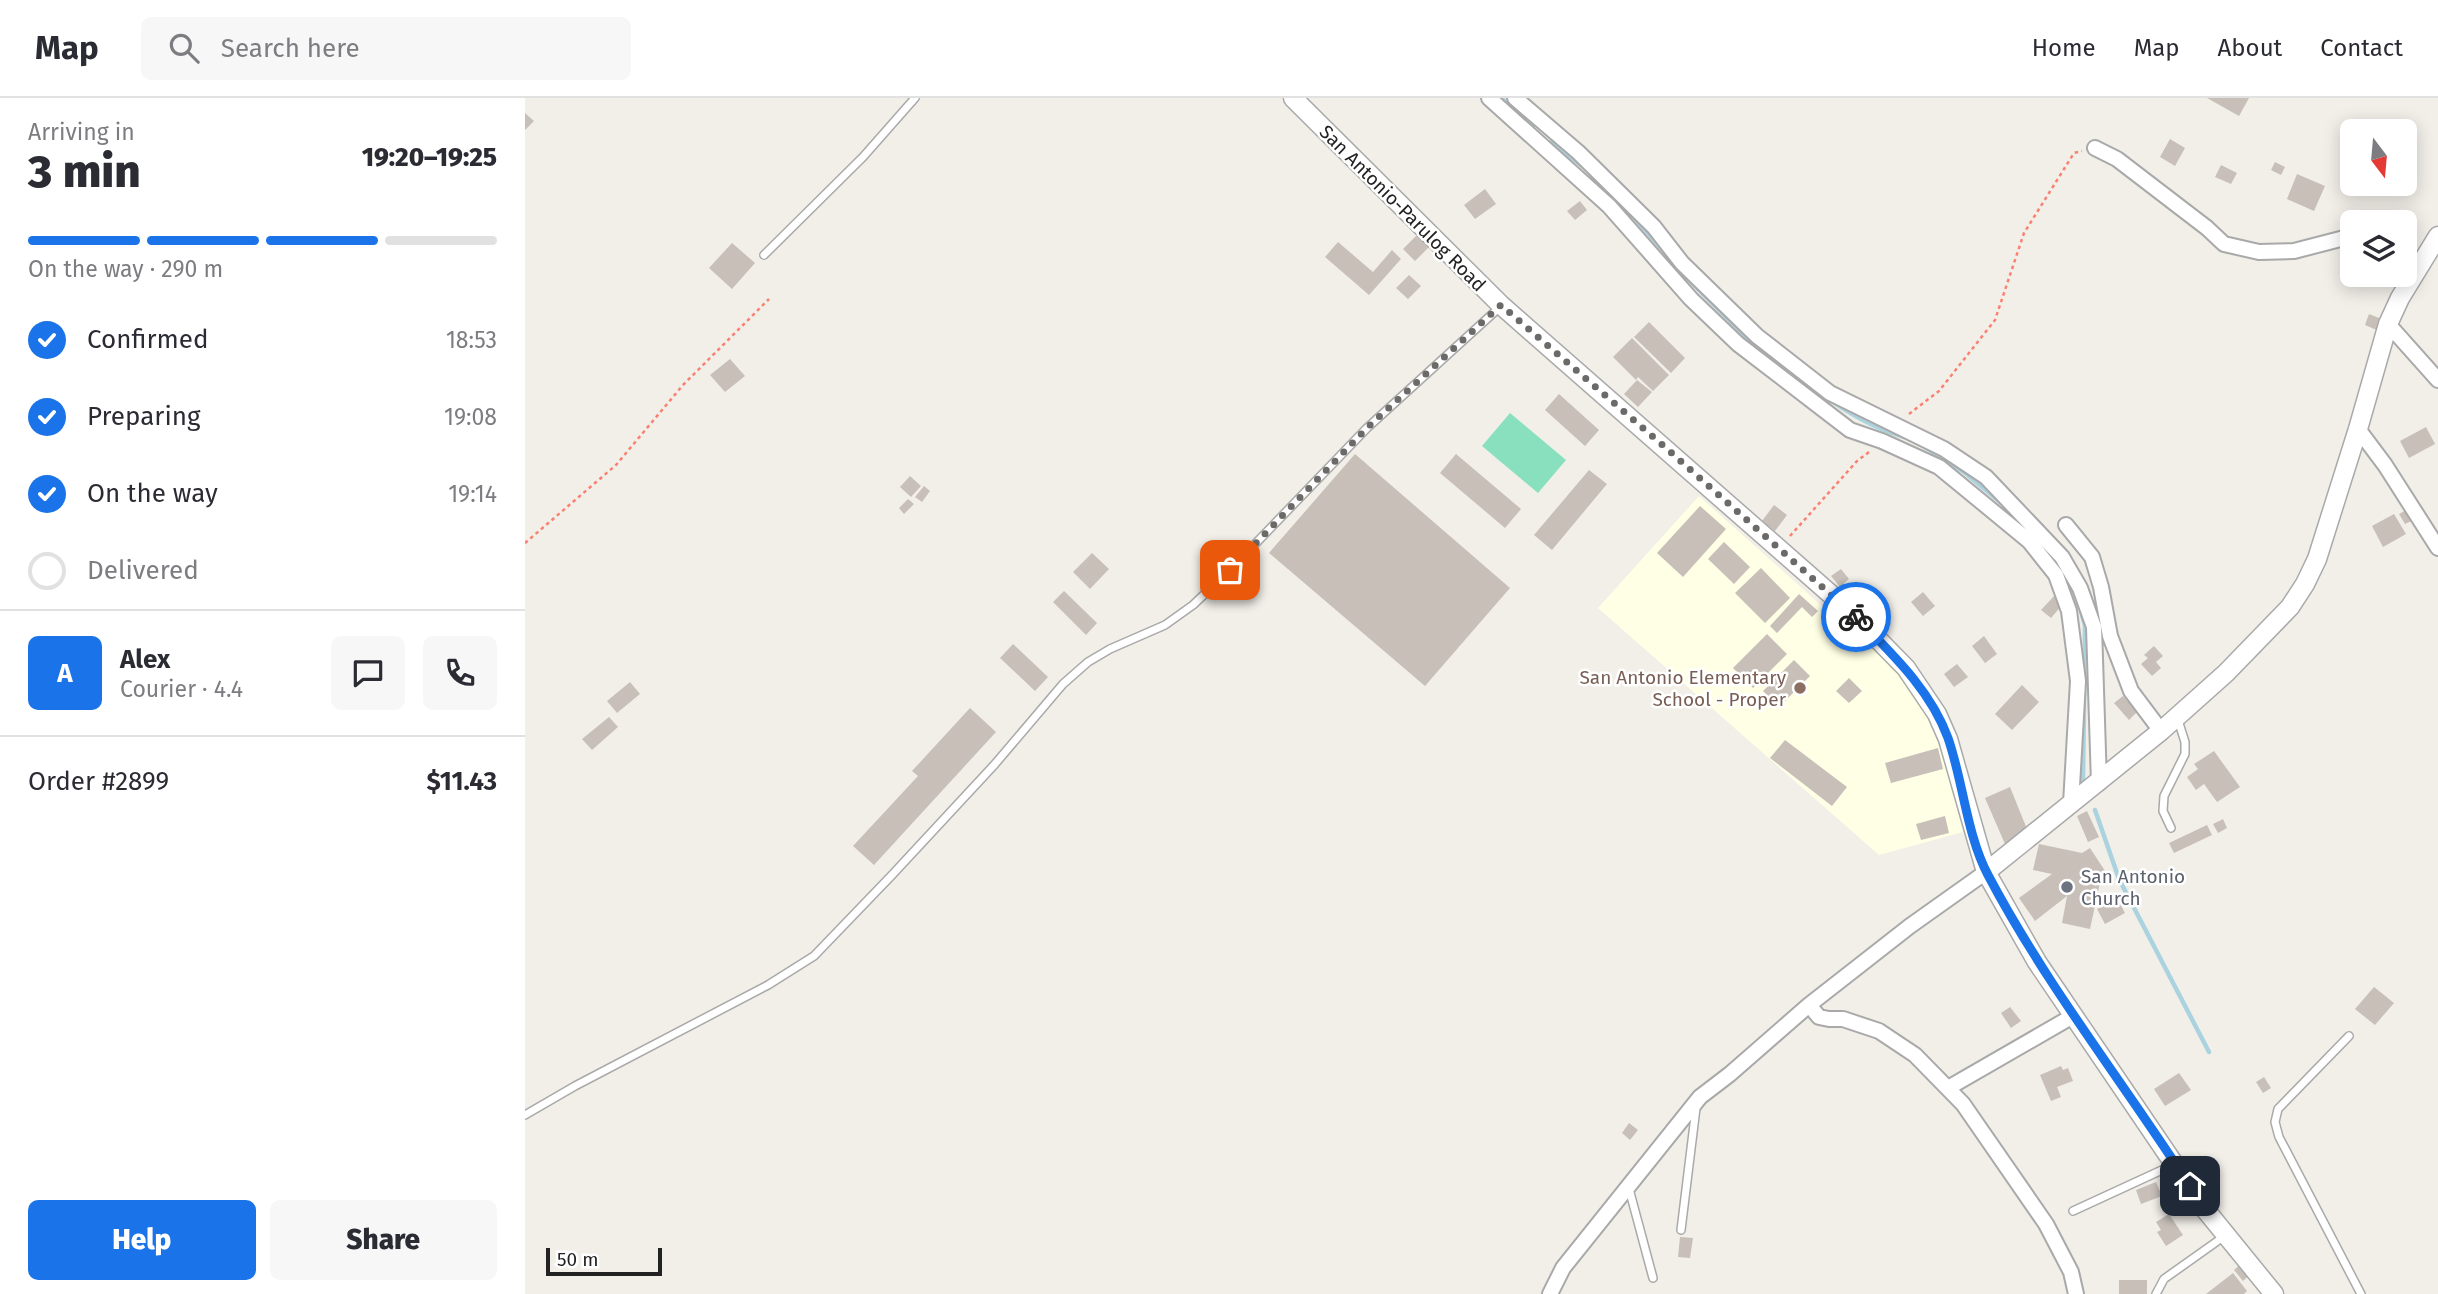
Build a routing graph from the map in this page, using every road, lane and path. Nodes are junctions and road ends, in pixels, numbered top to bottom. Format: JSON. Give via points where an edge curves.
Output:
{"nodes":[{"id":1,"x":915,"y":98,"type":"edge"},
{"id":2,"x":1293,"y":98,"type":"edge"},
{"id":3,"x":1489,"y":98,"type":"edge"},
{"id":4,"x":1515,"y":98,"type":"edge"},
{"id":5,"x":2095,"y":148,"type":"joint"},
{"id":6,"x":2438,"y":236,"type":"edge"},
{"id":7,"x":2340,"y":239,"type":"edge"},
{"id":8,"x":764,"y":255,"type":"dead end"},
{"id":9,"x":2417,"y":258,"type":"edge"},
{"id":10,"x":2402,"y":287,"type":"edge"},
{"id":11,"x":769,"y":299,"type":"dead end"},
{"id":12,"x":1501,"y":305,"type":"junction"},
{"id":13,"x":2388,"y":324,"type":"junction"},
{"id":14,"x":2438,"y":380,"type":"edge"},
{"id":15,"x":1896,"y":425,"type":"junction"},
{"id":16,"x":2358,"y":429,"type":"junction"},
{"id":17,"x":1882,"y":441,"type":"junction"},
{"id":18,"x":2066,"y":525,"type":"dead end"},
{"id":19,"x":525,"y":543,"type":"edge"},
{"id":20,"x":1779,"y":548,"type":"junction"},
{"id":21,"x":2438,"y":548,"type":"edge"},
{"id":22,"x":2176,"y":717,"type":"junction"},
{"id":23,"x":2161,"y":731,"type":"junction"},
{"id":24,"x":2099,"y":783,"type":"junction"},
{"id":25,"x":2071,"y":804,"type":"junction"},
{"id":26,"x":2171,"y":828,"type":"dead end"},
{"id":27,"x":1986,"y":872,"type":"junction"},
{"id":28,"x":1809,"y":1005,"type":"junction"},
{"id":29,"x":2073,"y":1016,"type":"junction"},
{"id":30,"x":2349,"y":1035,"type":"dead end"},
{"id":31,"x":1948,"y":1088,"type":"junction"},
{"id":32,"x":1696,"y":1104,"type":"junction"},
{"id":33,"x":525,"y":1115,"type":"edge"},
{"id":34,"x":2175,"y":1163,"type":"junction"},
{"id":35,"x":1628,"y":1184,"type":"junction"},
{"id":36,"x":2073,"y":1211,"type":"dead end"},
{"id":37,"x":1681,"y":1230,"type":"dead end"},
{"id":38,"x":2227,"y":1235,"type":"junction"},
{"id":39,"x":1653,"y":1278,"type":"dead end"},
{"id":40,"x":1550,"y":1294,"type":"edge"},
{"id":41,"x":2076,"y":1294,"type":"edge"},
{"id":42,"x":2156,"y":1294,"type":"edge"},
{"id":43,"x":2274,"y":1294,"type":"edge"},
{"id":44,"x":2361,"y":1294,"type":"edge"}],
"edges":[{"from":1,"to":8,"type":"lane"},
{"from":2,"to":12,"type":"street","name":"San Antonio-Parulog Road"},
{"from":3,"to":17,"type":"street","via":[[1609,206],[1691,299],[1738,344],[1850,430]]},
{"from":4,"to":15,"type":"street","via":[[1588,162],[1757,336],[1830,393]]},
{"from":5,"to":7,"type":"street","via":[[2117,159],[2224,244],[2259,252],[2294,251]]},
{"from":5,"to":15,"type":"path","via":[[2074,153],[2025,233],[1995,320],[1939,391]]},
{"from":6,"to":9,"type":"street"},
{"from":10,"to":13,"type":"street"},
{"from":11,"to":19,"type":"path","via":[[683,384],[616,465]]},
{"from":12,"to":20,"type":"street","name":"San Antonio-Parulog Road"},
{"from":12,"to":33,"type":"lane","via":[[1367,428],[1193,605],[1165,625],[1087,662],[1063,684],[814,956]]},
{"from":13,"to":14,"type":"street"},
{"from":13,"to":16,"type":"street"},
{"from":15,"to":24,"type":"street","via":[[1944,449],[1986,478],[2062,557],[2080,588],[2094,626]]},
{"from":16,"to":21,"type":"street"},
{"from":16,"to":22,"type":"street","via":[[2305,584],[2267,631]]},
{"from":17,"to":20,"type":"path","via":[[1857,461]]},
{"from":17,"to":25,"type":"street","via":[[1939,467],[2029,541],[2056,575],[2069,611],[2078,681]]},
{"from":18,"to":23,"type":"street","via":[[2092,557],[2110,636],[2131,691]]},
{"from":20,"to":27,"type":"street","name":"San Antonio-Parulog Road","via":[[1906,668],[1924,693],[1948,739]]},
{"from":22,"to":23,"type":"street"},
{"from":22,"to":26,"type":"lane","via":[[2185,754],[2164,796],[2162,811]]},
{"from":23,"to":24,"type":"street"},
{"from":24,"to":25,"type":"street"},
{"from":25,"to":27,"type":"street"},
{"from":27,"to":28,"type":"street"},
{"from":27,"to":29,"type":"street","name":"San Antonio-Parulog Road"},
{"from":28,"to":31,"type":"street","via":[[1819,1017],[1843,1019],[1879,1031],[1916,1055]]},
{"from":28,"to":32,"type":"street"},
{"from":29,"to":31,"type":"street"},
{"from":29,"to":34,"type":"street","name":"San Antonio-Parulog Road"},
{"from":30,"to":44,"type":"lane","via":[[2278,1109],[2275,1122]]},
{"from":31,"to":41,"type":"street","via":[[2046,1224],[2071,1272]]},
{"from":32,"to":35,"type":"street"},
{"from":32,"to":37,"type":"lane"},
{"from":34,"to":36,"type":"lane"},
{"from":34,"to":38,"type":"street","name":"San Antonio-Parulog Road"},
{"from":35,"to":39,"type":"lane"},
{"from":35,"to":40,"type":"street","via":[[1563,1268]]},
{"from":38,"to":42,"type":"lane","via":[[2164,1279]]},
{"from":38,"to":43,"type":"street","name":"San Antonio-Parulog Road"}]}
